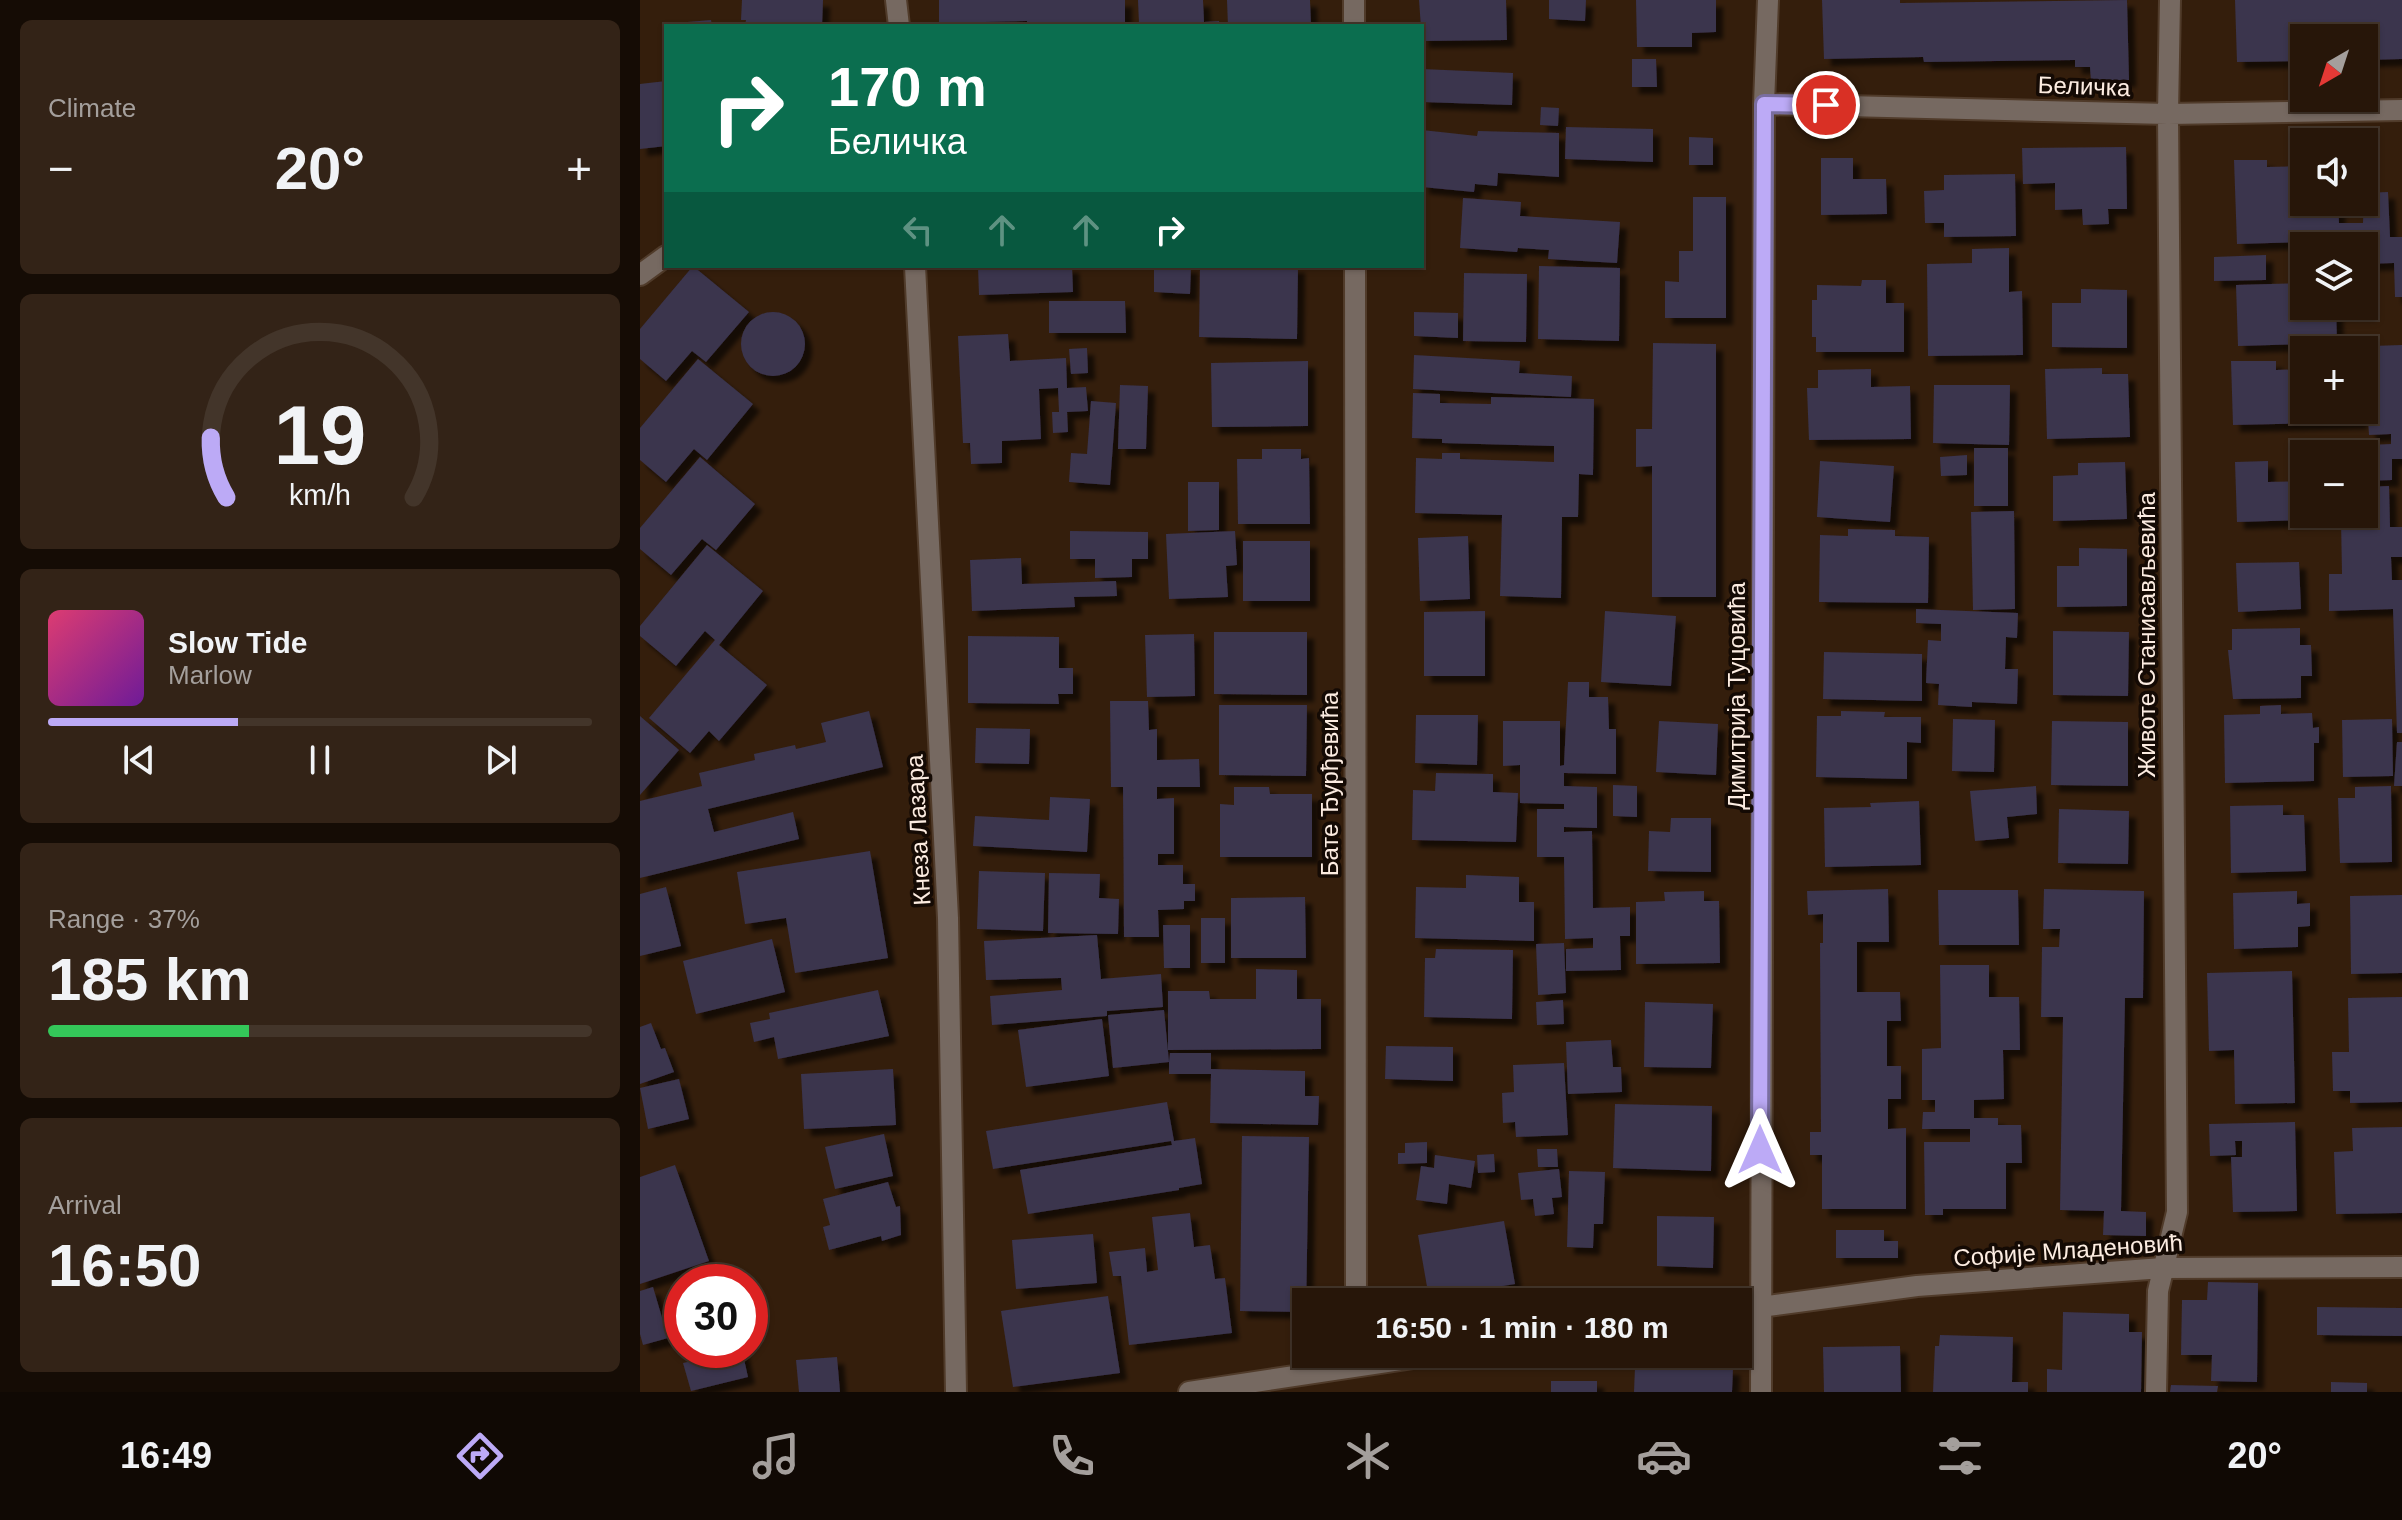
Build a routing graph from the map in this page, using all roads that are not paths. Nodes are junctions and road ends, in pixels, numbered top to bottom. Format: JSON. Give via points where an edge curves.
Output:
{"nodes":[{"id":1,"x":896,"y":0,"type":"edge"},
{"id":2,"x":1354,"y":0,"type":"edge"},
{"id":3,"x":1768,"y":0,"type":"edge"},
{"id":4,"x":2170,"y":0,"type":"edge"},
{"id":5,"x":899,"y":24,"type":"edge"},
{"id":6,"x":1354,"y":24,"type":"edge"},
{"id":7,"x":1764,"y":104,"type":"junction"},
{"id":8,"x":2402,"y":110,"type":"edge"},
{"id":9,"x":2168,"y":114,"type":"junction"},
{"id":10,"x":664,"y":257,"type":"edge"},
{"id":11,"x":915,"y":268,"type":"edge"},
{"id":12,"x":1355,"y":268,"type":"edge"},
{"id":13,"x":640,"y":275,"type":"edge"},
{"id":14,"x":2402,"y":1267,"type":"edge"},
{"id":15,"x":2163,"y":1268,"type":"junction"},
{"id":16,"x":1356,"y":1288,"type":"edge"},
{"id":17,"x":1760,"y":1306,"type":"junction"},
{"id":18,"x":1752,"y":1307,"type":"edge"},
{"id":19,"x":1314,"y":1368,"type":"edge"},
{"id":20,"x":956,"y":1392,"type":"edge"},
{"id":21,"x":1189,"y":1392,"type":"edge"},
{"id":22,"x":1761,"y":1392,"type":"edge"},
{"id":23,"x":2156,"y":1392,"type":"edge"}],
"edges":[{"from":1,"to":5,"type":"street"},
{"from":2,"to":6,"type":"street"},
{"from":3,"to":7,"type":"street","name":"Димитрија Туцовића"},
{"from":4,"to":9,"type":"street","name":"Животе Станисављевића"},
{"from":7,"to":9,"type":"street","name":"Беличка"},
{"from":7,"to":17,"type":"street","name":"Димитрија Туцовића"},
{"from":8,"to":9,"type":"street","name":"Беличка"},
{"from":9,"to":15,"type":"street","name":"Животе Станисављевића","via":[[2177,1212]]},
{"from":10,"to":13,"type":"street"},
{"from":11,"to":20,"type":"street","name":"Кнеза Лазара","via":[[948,918]]},
{"from":12,"to":16,"type":"street","name":"Бате Ђурђевића"},
{"from":14,"to":15,"type":"street","name":"Софије Младеновић"},
{"from":15,"to":17,"type":"street","name":"Софије Младеновић","via":[[1917,1286]]},
{"from":15,"to":23,"type":"street","name":"Животе Станисављевића"},
{"from":17,"to":18,"type":"street","name":"Софије Младеновић"},
{"from":17,"to":22,"type":"street","name":"Димитрија Туцовића"},
{"from":19,"to":21,"type":"street"}]}
